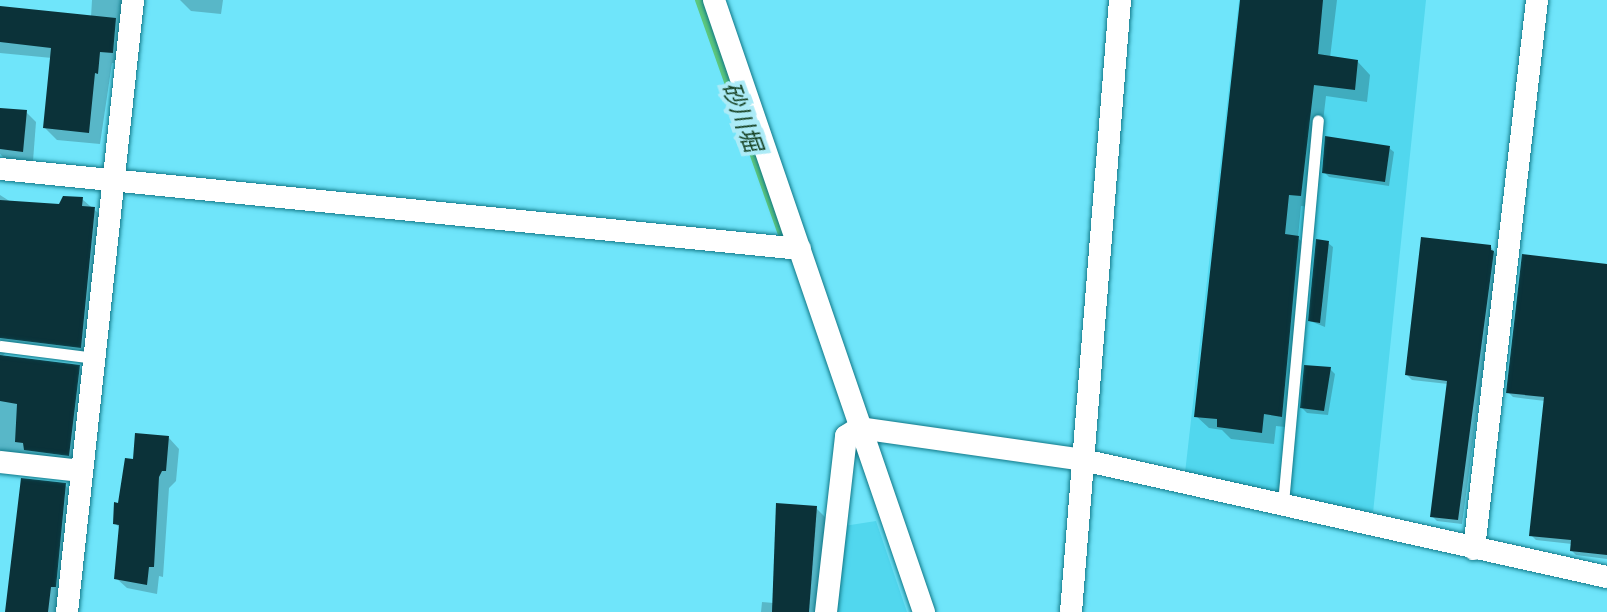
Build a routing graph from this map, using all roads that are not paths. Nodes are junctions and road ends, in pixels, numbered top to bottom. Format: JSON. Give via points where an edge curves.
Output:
{"nodes":[{"id":1,"x":129,"y":0,"type":"edge"},
{"id":2,"x":714,"y":0,"type":"edge"},
{"id":3,"x":1120,"y":0,"type":"edge"},
{"id":4,"x":1537,"y":0,"type":"edge"},
{"id":5,"x":1318,"y":121,"type":"dead end"},
{"id":6,"x":0,"y":169,"type":"edge"},
{"id":7,"x":115,"y":179,"type":"junction"},
{"id":8,"x":800,"y":249,"type":"junction"},
{"id":9,"x":0,"y":346,"type":"edge"},
{"id":10,"x":95,"y":358,"type":"junction"},
{"id":11,"x":859,"y":428,"type":"junction"},
{"id":12,"x":1083,"y":460,"type":"junction"},
{"id":13,"x":0,"y":462,"type":"edge"},
{"id":14,"x":82,"y":471,"type":"junction"},
{"id":15,"x":1283,"y":503,"type":"junction"},
{"id":16,"x":1474,"y":549,"type":"junction"},
{"id":17,"x":1607,"y":577,"type":"edge"},
{"id":18,"x":67,"y":612,"type":"edge"},
{"id":19,"x":826,"y":612,"type":"edge"},
{"id":20,"x":924,"y":612,"type":"edge"},
{"id":21,"x":1071,"y":612,"type":"edge"}],
"edges":[{"from":1,"to":7,"type":"street"},
{"from":2,"to":8,"type":"street"},
{"from":3,"to":12,"type":"street"},
{"from":4,"to":16,"type":"street"},
{"from":5,"to":15,"type":"lane"},
{"from":6,"to":7,"type":"street"},
{"from":7,"to":8,"type":"street"},
{"from":7,"to":10,"type":"street"},
{"from":8,"to":11,"type":"street"},
{"from":9,"to":10,"type":"lane"},
{"from":10,"to":14,"type":"street"},
{"from":11,"to":12,"type":"street"},
{"from":11,"to":19,"type":"street","via":[[846,436]]},
{"from":11,"to":20,"type":"street"},
{"from":12,"to":15,"type":"street"},
{"from":12,"to":21,"type":"street"},
{"from":13,"to":14,"type":"street"},
{"from":14,"to":18,"type":"street"},
{"from":15,"to":16,"type":"street"},
{"from":16,"to":17,"type":"street"}]}
